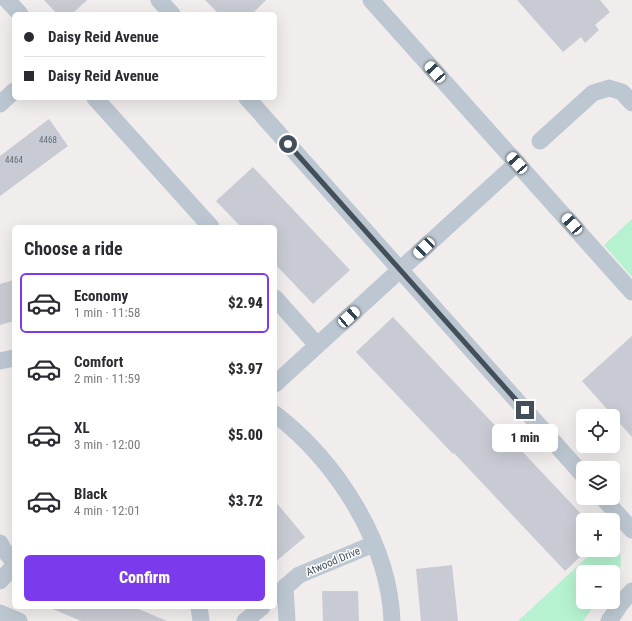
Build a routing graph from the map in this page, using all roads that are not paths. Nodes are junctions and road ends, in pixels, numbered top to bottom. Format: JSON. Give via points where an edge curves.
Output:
{"nodes":[{"id":1,"x":7,"y":0,"type":"edge"},
{"id":2,"x":159,"y":0,"type":"edge"},
{"id":3,"x":371,"y":0,"type":"edge"},
{"id":4,"x":18,"y":12,"type":"edge"},
{"id":5,"x":170,"y":12,"type":"edge"},
{"id":6,"x":12,"y":93,"type":"edge"},
{"id":7,"x":97,"y":100,"type":"edge"},
{"id":8,"x":249,"y":100,"type":"edge"},
{"id":9,"x":632,"y":103,"type":"edge"},
{"id":10,"x":0,"y":104,"type":"edge"},
{"id":11,"x":540,"y":141,"type":"dead end"},
{"id":12,"x":517,"y":163,"type":"junction"},
{"id":13,"x":209,"y":225,"type":"edge"},
{"id":14,"x":401,"y":270,"type":"junction"},
{"id":15,"x":632,"y":292,"type":"edge"},
{"id":16,"x":277,"y":300,"type":"edge"},
{"id":17,"x":318,"y":345,"type":"junction"},
{"id":18,"x":12,"y":358,"type":"edge"},
{"id":19,"x":0,"y":361,"type":"edge"},
{"id":20,"x":277,"y":382,"type":"edge"},
{"id":21,"x":277,"y":416,"type":"edge"},
{"id":22,"x":576,"y":467,"type":"edge"},
{"id":23,"x":609,"y":505,"type":"edge"},
{"id":24,"x":632,"y":530,"type":"edge"},
{"id":25,"x":0,"y":543,"type":"edge"},
{"id":26,"x":374,"y":544,"type":"junction"},
{"id":27,"x":12,"y":560,"type":"edge"},
{"id":28,"x":12,"y":568,"type":"edge"},
{"id":29,"x":0,"y":581,"type":"edge"},
{"id":30,"x":632,"y":591,"type":"edge"},
{"id":31,"x":280,"y":592,"type":"edge"},
{"id":32,"x":199,"y":609,"type":"edge"},
{"id":33,"x":260,"y":609,"type":"edge"},
{"id":34,"x":0,"y":613,"type":"edge"},
{"id":35,"x":19,"y":621,"type":"edge"},
{"id":36,"x":201,"y":621,"type":"edge"},
{"id":37,"x":245,"y":621,"type":"edge"},
{"id":38,"x":287,"y":621,"type":"edge"},
{"id":39,"x":392,"y":621,"type":"edge"},
{"id":40,"x":609,"y":621,"type":"edge"}],
"edges":[{"from":1,"to":4,"type":"street"},
{"from":2,"to":5,"type":"street"},
{"from":3,"to":12,"type":"street"},
{"from":6,"to":10,"type":"street"},
{"from":7,"to":13,"type":"street"},
{"from":8,"to":14,"type":"street"},
{"from":9,"to":11,"type":"street","via":[[622,92],[609,88],[593,93]]},
{"from":12,"to":14,"type":"street"},
{"from":12,"to":15,"type":"street"},
{"from":14,"to":17,"type":"street"},
{"from":14,"to":22,"type":"street"},
{"from":16,"to":17,"type":"street"},
{"from":17,"to":20,"type":"street"},
{"from":18,"to":19,"type":"street"},
{"from":21,"to":26,"type":"street","via":[[333,472],[350,496]]},
{"from":23,"to":24,"type":"street"},
{"from":25,"to":27,"type":"street"},
{"from":26,"to":31,"type":"street","name":"Atwood Drive","via":[[299,575]]},
{"from":26,"to":39,"type":"street","via":[[386,582]]},
{"from":28,"to":29,"type":"street"},
{"from":30,"to":40,"type":"street"},
{"from":31,"to":38,"type":"street"},
{"from":32,"to":36,"type":"street"},
{"from":33,"to":37,"type":"street"},
{"from":34,"to":35,"type":"street"}]}
